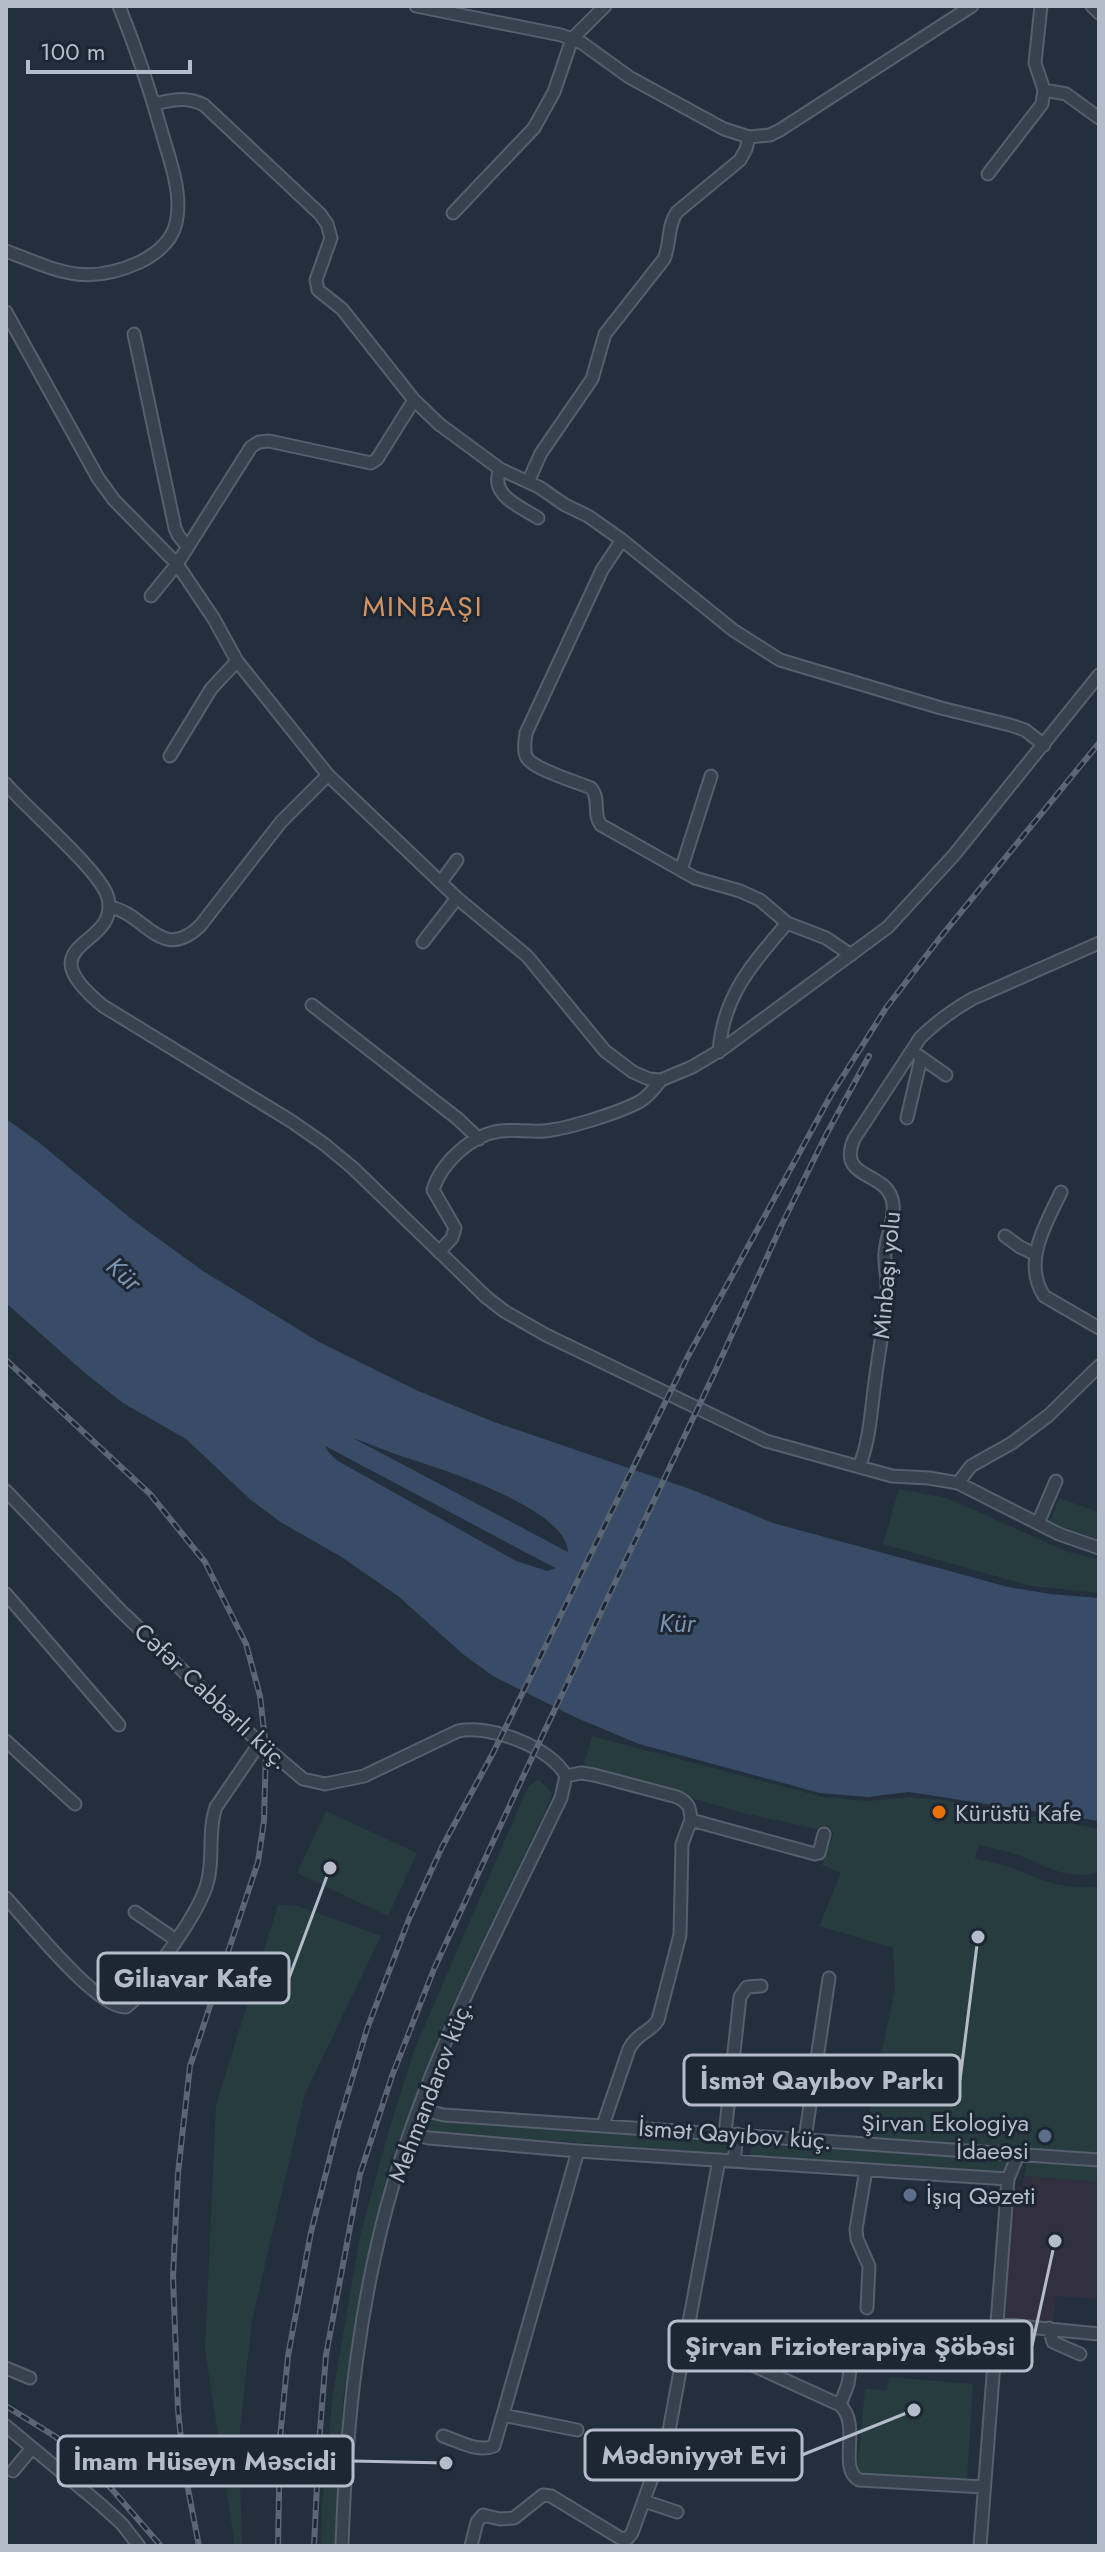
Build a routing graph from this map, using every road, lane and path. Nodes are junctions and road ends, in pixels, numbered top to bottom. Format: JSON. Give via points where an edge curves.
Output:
{"nodes":[{"id":1,"x":119,"y":6,"type":"edge"},
{"id":2,"x":416,"y":6,"type":"edge"},
{"id":3,"x":605,"y":6,"type":"edge"},
{"id":4,"x":972,"y":6,"type":"edge"},
{"id":5,"x":1041,"y":6,"type":"edge"},
{"id":6,"x":1092,"y":6,"type":"edge"},
{"id":7,"x":1099,"y":13,"type":"edge"},
{"id":8,"x":572,"y":39,"type":"junction"},
{"id":9,"x":1044,"y":90,"type":"junction"},
{"id":10,"x":154,"y":104,"type":"junction"},
{"id":11,"x":1099,"y":118,"type":"edge"},
{"id":12,"x":749,"y":137,"type":"junction"},
{"id":13,"x":988,"y":174,"type":"dead end"},
{"id":14,"x":453,"y":213,"type":"dead end"},
{"id":15,"x":6,"y":251,"type":"edge"},
{"id":16,"x":6,"y":312,"type":"edge"},
{"id":17,"x":134,"y":334,"type":"dead end"},
{"id":18,"x":414,"y":400,"type":"junction"},
{"id":19,"x":500,"y":469,"type":"junction"},
{"id":20,"x":528,"y":482,"type":"junction"},
{"id":21,"x":538,"y":518,"type":"dead end"},
{"id":22,"x":622,"y":540,"type":"junction"},
{"id":23,"x":187,"y":546,"type":"junction"},
{"id":24,"x":177,"y":564,"type":"junction"},
{"id":25,"x":151,"y":596,"type":"dead end"},
{"id":26,"x":237,"y":661,"type":"junction"},
{"id":27,"x":1099,"y":675,"type":"edge"},
{"id":28,"x":1044,"y":745,"type":"junction"},
{"id":29,"x":170,"y":756,"type":"dead end"},
{"id":30,"x":328,"y":775,"type":"junction"},
{"id":31,"x":711,"y":776,"type":"dead end"},
{"id":32,"x":6,"y":784,"type":"edge"},
{"id":33,"x":457,"y":860,"type":"dead end"},
{"id":34,"x":681,"y":870,"type":"junction"},
{"id":35,"x":441,"y":882,"type":"junction"},
{"id":36,"x":457,"y":898,"type":"junction"},
{"id":37,"x":110,"y":907,"type":"junction"},
{"id":38,"x":787,"y":923,"type":"junction"},
{"id":39,"x":423,"y":942,"type":"dead end"},
{"id":40,"x":1099,"y":944,"type":"edge"},
{"id":41,"x":851,"y":955,"type":"junction"},
{"id":42,"x":312,"y":1005,"type":"dead end"},
{"id":43,"x":719,"y":1052,"type":"junction"},
{"id":44,"x":917,"y":1054,"type":"junction"},
{"id":45,"x":946,"y":1075,"type":"dead end"},
{"id":46,"x":661,"y":1080,"type":"junction"},
{"id":47,"x":907,"y":1118,"type":"dead end"},
{"id":48,"x":479,"y":1139,"type":"junction"},
{"id":49,"x":1061,"y":1192,"type":"dead end"},
{"id":50,"x":1005,"y":1236,"type":"dead end"},
{"id":51,"x":439,"y":1252,"type":"junction"},
{"id":52,"x":1035,"y":1254,"type":"junction"},
{"id":53,"x":1099,"y":1328,"type":"edge"},
{"id":54,"x":1099,"y":1366,"type":"edge"},
{"id":55,"x":859,"y":1467,"type":"junction"},
{"id":56,"x":1056,"y":1481,"type":"dead end"},
{"id":57,"x":958,"y":1483,"type":"junction"},
{"id":58,"x":6,"y":1491,"type":"edge"},
{"id":59,"x":1038,"y":1523,"type":"junction"},
{"id":60,"x":1099,"y":1548,"type":"edge"},
{"id":61,"x":6,"y":1594,"type":"edge"},
{"id":62,"x":119,"y":1725,"type":"dead end"},
{"id":63,"x":6,"y":1741,"type":"edge"},
{"id":64,"x":259,"y":1744,"type":"junction"},
{"id":65,"x":566,"y":1776,"type":"junction"},
{"id":66,"x":75,"y":1804,"type":"dead end"},
{"id":67,"x":691,"y":1820,"type":"junction"},
{"id":68,"x":824,"y":1834,"type":"dead end"},
{"id":69,"x":6,"y":1898,"type":"edge"},
{"id":70,"x":135,"y":1912,"type":"dead end"},
{"id":71,"x":176,"y":1940,"type":"junction"},
{"id":72,"x":829,"y":1978,"type":"dead end"},
{"id":73,"x":761,"y":1986,"type":"dead end"},
{"id":74,"x":419,"y":2109,"type":"junction"},
{"id":75,"x":603,"y":2125,"type":"junction"},
{"id":76,"x":410,"y":2134,"type":"junction"},
{"id":77,"x":731,"y":2134,"type":"junction"},
{"id":78,"x":805,"y":2139,"type":"junction"},
{"id":79,"x":578,"y":2151,"type":"junction"},
{"id":80,"x":1018,"y":2155,"type":"junction"},
{"id":81,"x":719,"y":2160,"type":"junction"},
{"id":82,"x":1099,"y":2160,"type":"edge"},
{"id":83,"x":734,"y":2161,"type":"junction"},
{"id":84,"x":866,"y":2170,"type":"junction"},
{"id":85,"x":1008,"y":2179,"type":"junction"},
{"id":86,"x":867,"y":2308,"type":"dead end"},
{"id":87,"x":997,"y":2324,"type":"junction"},
{"id":88,"x":1049,"y":2328,"type":"junction"},
{"id":89,"x":1099,"y":2334,"type":"edge"},
{"id":90,"x":686,"y":2341,"type":"junction"},
{"id":91,"x":1080,"y":2354,"type":"dead end"},
{"id":92,"x":6,"y":2368,"type":"edge"},
{"id":93,"x":850,"y":2370,"type":"dead end"},
{"id":94,"x":30,"y":2378,"type":"dead end"},
{"id":95,"x":840,"y":2405,"type":"junction"},
{"id":96,"x":503,"y":2415,"type":"junction"},
{"id":97,"x":6,"y":2426,"type":"edge"},
{"id":98,"x":577,"y":2430,"type":"dead end"},
{"id":99,"x":443,"y":2436,"type":"dead end"},
{"id":100,"x":32,"y":2448,"type":"junction"},
{"id":101,"x":13,"y":2471,"type":"dead end"},
{"id":102,"x":984,"y":2487,"type":"junction"},
{"id":103,"x":644,"y":2501,"type":"junction"},
{"id":104,"x":677,"y":2512,"type":"dead end"},
{"id":105,"x":139,"y":2546,"type":"edge"},
{"id":106,"x":342,"y":2546,"type":"edge"},
{"id":107,"x":471,"y":2546,"type":"edge"},
{"id":108,"x":980,"y":2546,"type":"edge"}],
"edges":[{"from":1,"to":10,"type":"street"},
{"from":2,"to":8,"type":"street"},
{"from":3,"to":8,"type":"street"},
{"from":4,"to":12,"type":"street","via":[[780,130]]},
{"from":5,"to":9,"type":"street","via":[[1035,63]]},
{"from":6,"to":7,"type":"street"},
{"from":8,"to":12,"type":"street","via":[[629,77],[724,129]]},
{"from":8,"to":14,"type":"street","via":[[543,115]]},
{"from":9,"to":11,"type":"street","via":[[1066,94]]},
{"from":9,"to":13,"type":"street","via":[[1038,111]]},
{"from":10,"to":15,"type":"street","via":[[178,206],[176,225],[161,249],[121,271],[81,276]]},
{"from":10,"to":18,"type":"street","via":[[192,99],[204,105],[320,214],[331,238],[316,280],[318,290],[342,309]]},
{"from":12,"to":20,"type":"street","via":[[740,160],[671,221],[664,259],[605,334],[592,379],[541,453]]},
{"from":16,"to":24,"type":"street","via":[[98,478]]},
{"from":17,"to":23,"type":"street","via":[[175,528]]},
{"from":18,"to":19,"type":"street"},
{"from":18,"to":23,"type":"street","via":[[371,463],[269,441],[251,447]]},
{"from":19,"to":20,"type":"street"},
{"from":19,"to":21,"type":"street","via":[[497,487]]},
{"from":20,"to":22,"type":"street"},
{"from":22,"to":28,"type":"street","via":[[733,630],[780,660],[1010,725]]},
{"from":22,"to":34,"type":"street","via":[[602,570],[524,745],[535,764],[591,788],[601,825]]},
{"from":23,"to":24,"type":"street"},
{"from":24,"to":25,"type":"street"},
{"from":24,"to":26,"type":"street"},
{"from":26,"to":29,"type":"street","via":[[211,689]]},
{"from":26,"to":30,"type":"street"},
{"from":27,"to":28,"type":"street"},
{"from":28,"to":41,"type":"street","via":[[913,902]]},
{"from":30,"to":35,"type":"street"},
{"from":30,"to":37,"type":"street","via":[[281,822],[190,935],[167,940]]},
{"from":31,"to":34,"type":"street"},
{"from":32,"to":37,"type":"street","via":[[102,884]]},
{"from":33,"to":35,"type":"street"},
{"from":34,"to":38,"type":"street","via":[[760,900]]},
{"from":35,"to":36,"type":"street"},
{"from":36,"to":39,"type":"street"},
{"from":36,"to":46,"type":"street","via":[[533,962],[605,1051],[633,1072]]},
{"from":37,"to":51,"type":"street","via":[[69,966],[88,993],[324,1144]]},
{"from":38,"to":41,"type":"street","via":[[826,938]]},
{"from":38,"to":43,"type":"street","via":[[730,1000]]},
{"from":40,"to":44,"type":"street","name":"Minbaşı yolu","via":[[955,1008],[932,1026]]},
{"from":41,"to":43,"type":"street"},
{"from":42,"to":48,"type":"street"},
{"from":43,"to":46,"type":"street"},
{"from":44,"to":45,"type":"street"},
{"from":44,"to":47,"type":"street"},
{"from":44,"to":55,"type":"street","name":"Minbaşı yolu","via":[[850,1148],[853,1166],[888,1189],[894,1216],[885,1250],[888,1278],[872,1405]]},
{"from":46,"to":48,"type":"street","via":[[640,1101],[621,1109],[556,1129],[503,1130]]},
{"from":48,"to":51,"type":"street","via":[[438,1174],[433,1190],[455,1228]]},
{"from":49,"to":52,"type":"street"},
{"from":50,"to":52,"type":"street"},
{"from":51,"to":55,"type":"street","via":[[486,1297],[546,1335],[766,1441]]},
{"from":52,"to":53,"type":"street","via":[[1044,1296]]},
{"from":54,"to":57,"type":"street","via":[[1049,1415],[971,1466]]},
{"from":55,"to":57,"type":"street"},
{"from":56,"to":59,"type":"street"},
{"from":57,"to":59,"type":"street"},
{"from":58,"to":64,"type":"street","name":"Cəfər Cabbarlı küç."},
{"from":59,"to":60,"type":"street"},
{"from":61,"to":62,"type":"street"},
{"from":63,"to":66,"type":"street"},
{"from":64,"to":65,"type":"street","name":"Cəfər Cabbarlı küç.","via":[[303,1779],[325,1784],[364,1776],[458,1731],[481,1729],[554,1760]]},
{"from":64,"to":71,"type":"street","via":[[216,1807],[206,1887]]},
{"from":65,"to":67,"type":"street","via":[[594,1775],[677,1797],[687,1802]]},
{"from":65,"to":74,"type":"street","name":"Mehmandarov küç.","via":[[561,1798]]},
{"from":67,"to":68,"type":"street","via":[[815,1854]]},
{"from":67,"to":75,"type":"street","via":[[682,1844],[680,1935],[658,2020],[629,2049]]},
{"from":69,"to":71,"type":"street","via":[[76,1975],[121,2008],[133,2001]]},
{"from":70,"to":71,"type":"street"},
{"from":72,"to":78,"type":"street"},
{"from":73,"to":77,"type":"street","via":[[747,1987],[740,1997]]},
{"from":74,"to":75,"type":"street","name":"İsmət Qayıbov küç."},
{"from":74,"to":76,"type":"street","name":"Mehmandarov küç."},
{"from":75,"to":77,"type":"street","name":"İsmət Qayıbov küç."},
{"from":76,"to":79,"type":"street","name":"İsmət Qayıbov küç."},
{"from":76,"to":106,"type":"street","name":"Mehmandarov küç.","via":[[386,2208],[360,2340],[347,2436]]},
{"from":77,"to":78,"type":"street","name":"İsmət Qayıbov küç."},
{"from":77,"to":83,"type":"street"},
{"from":78,"to":80,"type":"street","name":"İsmət Qayıbov küç."},
{"from":79,"to":81,"type":"street","name":"İsmət Qayıbov küç."},
{"from":79,"to":96,"type":"street"},
{"from":80,"to":82,"type":"street","name":"İsmət Qayıbov küç."},
{"from":80,"to":85,"type":"street"},
{"from":81,"to":83,"type":"street","name":"İsmət Qayıbov küç."},
{"from":81,"to":90,"type":"street"},
{"from":83,"to":84,"type":"street","name":"İsmət Qayıbov küç."},
{"from":84,"to":85,"type":"street","name":"İsmət Qayıbov küç."},
{"from":84,"to":86,"type":"street","via":[[856,2229],[869,2266]]},
{"from":85,"to":87,"type":"street"},
{"from":87,"to":88,"type":"street"},
{"from":87,"to":102,"type":"street"},
{"from":88,"to":89,"type":"street"},
{"from":88,"to":91,"type":"street","via":[[1053,2342]]},
{"from":90,"to":95,"type":"street","via":[[748,2362]]},
{"from":90,"to":103,"type":"street","via":[[669,2431]]},
{"from":92,"to":94,"type":"street"},
{"from":93,"to":95,"type":"street"},
{"from":95,"to":102,"type":"street","via":[[850,2420],[853,2477]]},
{"from":96,"to":98,"type":"street"},
{"from":96,"to":99,"type":"street","via":[[494,2446],[487,2449]]},
{"from":97,"to":100,"type":"street"},
{"from":100,"to":101,"type":"street"},
{"from":100,"to":105,"type":"street","via":[[122,2524]]},
{"from":102,"to":108,"type":"street"},
{"from":103,"to":104,"type":"street"},
{"from":103,"to":107,"type":"street","via":[[627,2539],[543,2495],[514,2518],[483,2515]]}]}
